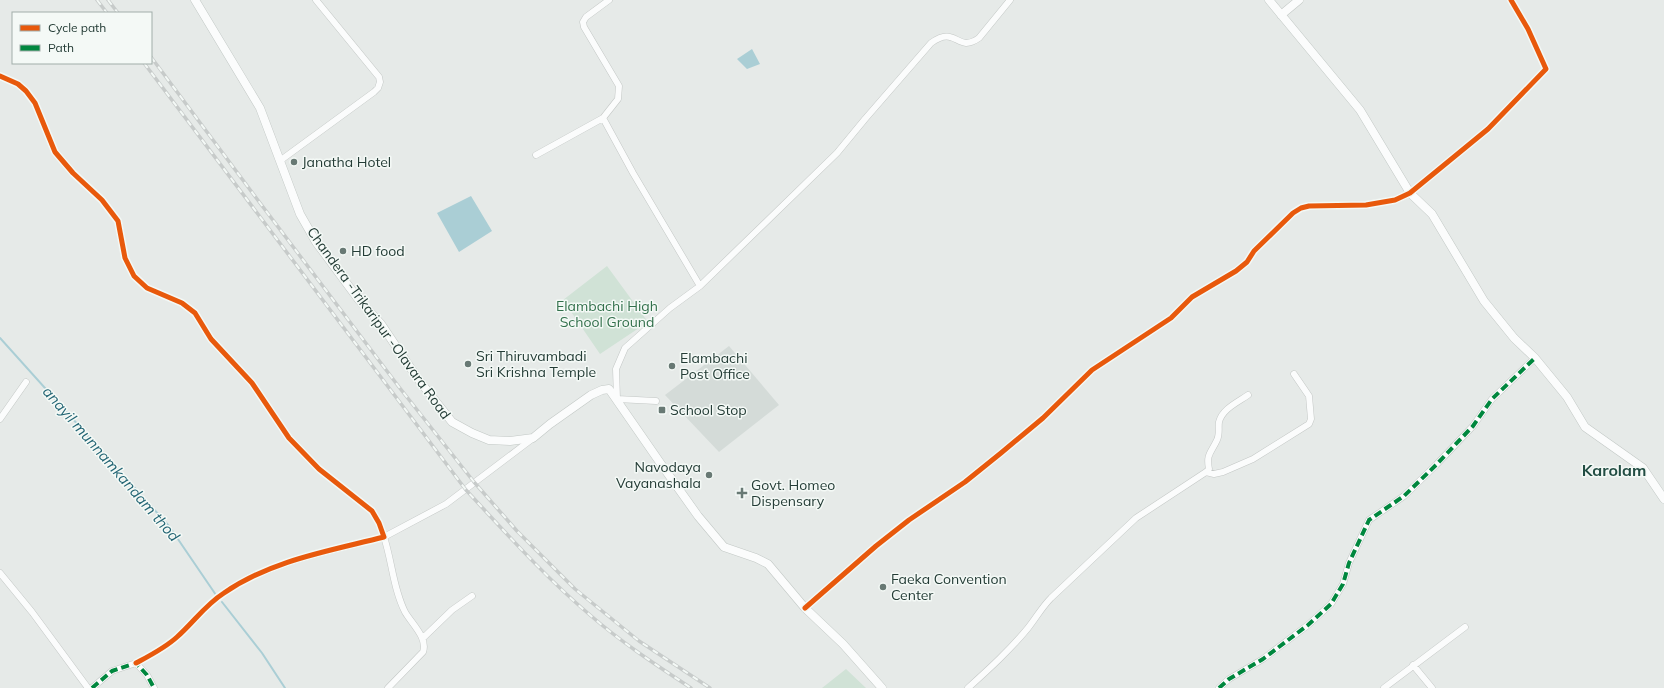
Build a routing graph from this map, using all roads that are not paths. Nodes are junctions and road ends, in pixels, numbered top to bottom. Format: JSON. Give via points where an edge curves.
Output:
{"nodes":[{"id":1,"x":195,"y":0,"type":"edge"},
{"id":2,"x":316,"y":0,"type":"edge"},
{"id":3,"x":609,"y":0,"type":"edge"},
{"id":4,"x":1010,"y":0,"type":"edge"},
{"id":5,"x":1269,"y":0,"type":"edge"},
{"id":6,"x":1299,"y":0,"type":"edge"},
{"id":7,"x":1511,"y":0,"type":"edge"},
{"id":8,"x":1281,"y":15,"type":"junction"},
{"id":9,"x":0,"y":76,"type":"edge"},
{"id":10,"x":603,"y":118,"type":"junction"},
{"id":11,"x":536,"y":155,"type":"dead end"},
{"id":12,"x":281,"y":160,"type":"junction"},
{"id":13,"x":1410,"y":193,"type":"junction"},
{"id":14,"x":700,"y":286,"type":"junction"},
{"id":15,"x":1535,"y":358,"type":"junction"},
{"id":16,"x":1294,"y":374,"type":"dead end"},
{"id":17,"x":26,"y":382,"type":"dead end"},
{"id":18,"x":1248,"y":395,"type":"dead end"},
{"id":19,"x":617,"y":399,"type":"junction"},
{"id":20,"x":656,"y":401,"type":"dead end"},
{"id":21,"x":0,"y":419,"type":"edge"},
{"id":22,"x":533,"y":438,"type":"junction"},
{"id":23,"x":1206,"y":472,"type":"junction"},
{"id":24,"x":1664,"y":499,"type":"edge"},
{"id":25,"x":384,"y":537,"type":"junction"},
{"id":26,"x":0,"y":573,"type":"edge"},
{"id":27,"x":472,"y":596,"type":"dead end"},
{"id":28,"x":805,"y":608,"type":"junction"},
{"id":29,"x":1464,"y":627,"type":"dead end"},
{"id":30,"x":422,"y":638,"type":"junction"},
{"id":31,"x":136,"y":663,"type":"junction"},
{"id":32,"x":1413,"y":666,"type":"junction"},
{"id":33,"x":88,"y":688,"type":"edge"},
{"id":34,"x":92,"y":688,"type":"edge"},
{"id":35,"x":154,"y":688,"type":"edge"},
{"id":36,"x":388,"y":688,"type":"edge"},
{"id":37,"x":882,"y":688,"type":"edge"},
{"id":38,"x":968,"y":688,"type":"edge"},
{"id":39,"x":1219,"y":688,"type":"edge"},
{"id":40,"x":1384,"y":688,"type":"edge"},
{"id":41,"x":1432,"y":688,"type":"edge"}],
"edges":[{"from":1,"to":12,"type":"main road","name":"Chandera -Trikaripur -Olavara Road","via":[[260,108]]},
{"from":2,"to":12,"type":"street","via":[[379,77],[380,82],[374,92]]},
{"from":3,"to":10,"type":"street","via":[[583,22],[619,86],[618,99]]},
{"from":4,"to":14,"type":"street","via":[[973,42],[962,43],[949,36],[943,36],[931,43],[837,153]]},
{"from":5,"to":8,"type":"main road"},
{"from":6,"to":8,"type":"main road"},
{"from":7,"to":13,"type":"street","via":[[1528,29],[1546,69],[1488,129]]},
{"from":8,"to":13,"type":"main road","via":[[1360,110]]},
{"from":9,"to":25,"type":"street","via":[[18,84],[26,91],[35,103],[55,152],[102,200],[118,222],[125,258],[134,276],[147,288],[182,303],[195,313],[211,339],[252,383],[289,438],[319,469],[372,511]]},
{"from":10,"to":11,"type":"street"},
{"from":10,"to":14,"type":"street","via":[[632,173]]},
{"from":12,"to":22,"type":"main road","name":"Chandera -Trikaripur -Olavara Road","via":[[300,214],[316,242],[359,300],[381,324],[418,379],[452,422],[489,440]]},
{"from":13,"to":15,"type":"main road","via":[[1432,214],[1484,301],[1514,338]]},
{"from":13,"to":28,"type":"street","via":[[1395,200],[1366,205],[1318,205],[1301,208],[1285,220],[1236,271],[1192,297],[1168,320],[1092,370],[1043,418],[1001,453],[876,546]]},
{"from":14,"to":19,"type":"street","via":[[670,308],[626,348],[616,369]]},
{"from":15,"to":24,"type":"main road","via":[[1567,397],[1585,427],[1643,468]]},
{"from":15,"to":39,"type":"street","via":[[1492,399],[1473,426],[1436,465],[1404,496],[1368,520],[1349,563],[1343,584],[1330,604],[1308,625]]},
{"from":16,"to":23,"type":"street","via":[[1309,396],[1309,424],[1253,459],[1223,472]]},
{"from":17,"to":21,"type":"street"},
{"from":18,"to":23,"type":"street","via":[[1233,404],[1221,417],[1219,435],[1207,459],[1209,469]]},
{"from":19,"to":20,"type":"street"},
{"from":19,"to":22,"type":"main road","name":"Chandera -Trikaripur -Olavara Road","via":[[609,390],[591,395]]},
{"from":19,"to":28,"type":"main road","name":"Chandera -Trikaripur -Olavara Road","via":[[698,516],[724,547],[768,564]]},
{"from":22,"to":25,"type":"street","via":[[446,504]]},
{"from":23,"to":38,"type":"street","via":[[1136,518],[1118,534],[1051,598],[1024,633]]},
{"from":25,"to":30,"type":"street","via":[[394,583],[404,609]]},
{"from":25,"to":31,"type":"street","via":[[290,560],[264,570],[224,592],[205,607],[178,637]]},
{"from":26,"to":33,"type":"street"},
{"from":27,"to":30,"type":"street","via":[[452,610]]},
{"from":28,"to":37,"type":"main road","name":"Chandera -Trikaripur -Olavara Road","via":[[843,644]]},
{"from":29,"to":32,"type":"street"},
{"from":30,"to":36,"type":"street","via":[[425,646],[422,652]]},
{"from":31,"to":34,"type":"street","via":[[112,671]]},
{"from":31,"to":35,"type":"street","via":[[148,675]]},
{"from":32,"to":40,"type":"street"},
{"from":32,"to":41,"type":"street"}]}
